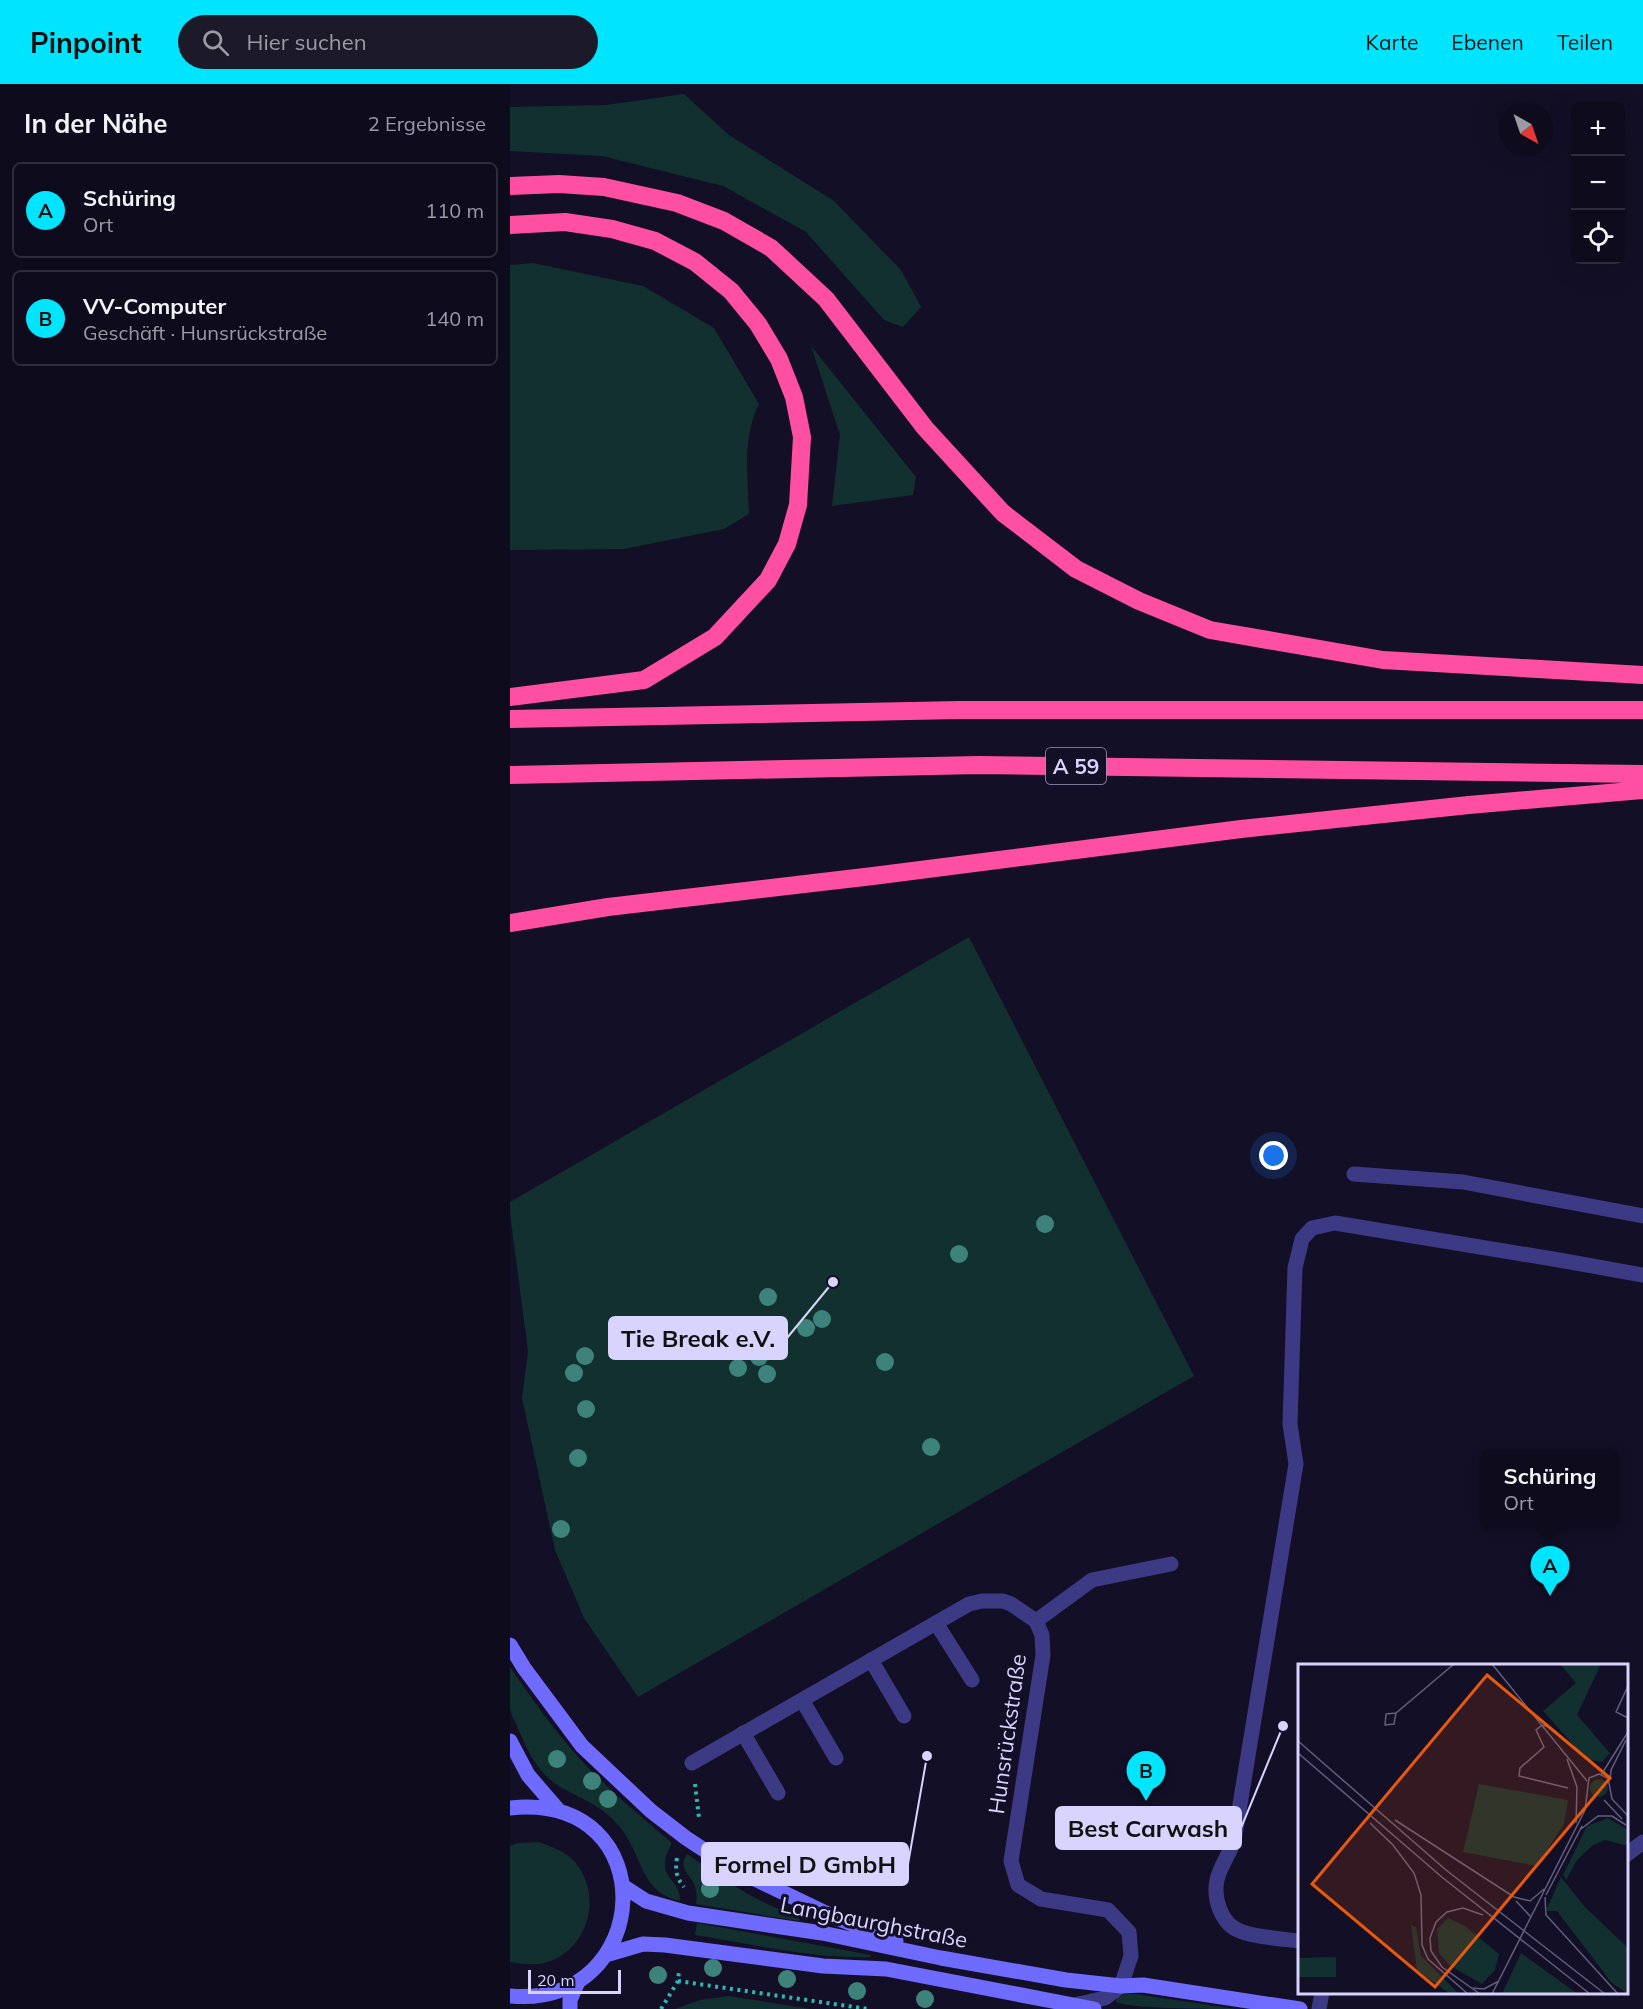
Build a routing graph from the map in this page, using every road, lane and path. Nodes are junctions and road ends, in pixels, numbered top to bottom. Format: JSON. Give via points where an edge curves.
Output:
{"nodes":[{"id":1,"x":510,"y":186,"type":"edge"},
{"id":2,"x":510,"y":225,"type":"edge"},
{"id":3,"x":1643,"y":675,"type":"edge"},
{"id":4,"x":510,"y":697,"type":"edge"},
{"id":5,"x":1643,"y":710,"type":"edge"},
{"id":6,"x":510,"y":719,"type":"edge"},
{"id":7,"x":1643,"y":774,"type":"edge"},
{"id":8,"x":510,"y":775,"type":"edge"},
{"id":9,"x":1643,"y":790,"type":"edge"},
{"id":10,"x":608,"y":907,"type":"junction"},
{"id":11,"x":510,"y":914,"type":"edge"},
{"id":12,"x":510,"y":923,"type":"edge"},
{"id":13,"x":1354,"y":1174,"type":"dead end"},
{"id":14,"x":1643,"y":1216,"type":"edge"},
{"id":15,"x":1643,"y":1275,"type":"edge"},
{"id":16,"x":1171,"y":1564,"type":"dead end"},
{"id":17,"x":1035,"y":1621,"type":"junction"},
{"id":18,"x":936,"y":1623,"type":"junction"},
{"id":19,"x":510,"y":1645,"type":"edge"},
{"id":20,"x":871,"y":1660,"type":"junction"},
{"id":21,"x":972,"y":1680,"type":"dead end"},
{"id":22,"x":802,"y":1700,"type":"junction"},
{"id":23,"x":904,"y":1716,"type":"dead end"},
{"id":24,"x":743,"y":1733,"type":"junction"},
{"id":25,"x":510,"y":1741,"type":"edge"},
{"id":26,"x":836,"y":1758,"type":"dead end"},
{"id":27,"x":692,"y":1763,"type":"dead end"},
{"id":28,"x":778,"y":1793,"type":"dead end"},
{"id":29,"x":510,"y":1808,"type":"edge"},
{"id":30,"x":559,"y":1811,"type":"junction"},
{"id":31,"x":1643,"y":1842,"type":"edge"},
{"id":32,"x":1628,"y":1853,"type":"edge"},
{"id":33,"x":623,"y":1886,"type":"junction"},
{"id":34,"x":1298,"y":1941,"type":"edge"},
{"id":35,"x":681,"y":1946,"type":"junction"},
{"id":36,"x":609,"y":1954,"type":"junction"},
{"id":37,"x":941,"y":1958,"type":"junction"},
{"id":38,"x":678,"y":1981,"type":"junction"},
{"id":39,"x":577,"y":1984,"type":"junction"},
{"id":40,"x":1121,"y":1986,"type":"junction"},
{"id":41,"x":1322,"y":1994,"type":"edge"},
{"id":42,"x":510,"y":1996,"type":"edge"},
{"id":43,"x":510,"y":2001,"type":"edge"},
{"id":44,"x":1074,"y":2005,"type":"junction"},
{"id":45,"x":518,"y":2009,"type":"edge"},
{"id":46,"x":570,"y":2009,"type":"edge"},
{"id":47,"x":661,"y":2009,"type":"edge"},
{"id":48,"x":868,"y":2009,"type":"edge"},
{"id":49,"x":1094,"y":2009,"type":"edge"},
{"id":50,"x":1300,"y":2009,"type":"edge"},
{"id":51,"x":1319,"y":2009,"type":"edge"}],
"edges":[{"from":1,"to":3,"type":"highway","via":[[604,187],[677,203],[723,221],[771,248],[826,299],[925,428],[1003,513],[1076,569],[1139,601],[1210,630],[1383,660]]},
{"from":2,"to":4,"type":"highway","via":[[566,222],[612,229],[655,241],[695,262],[731,291],[758,324],[783,369],[794,398],[801,437],[798,505],[787,544],[768,580],[715,637],[644,680]]},
{"from":5,"to":6,"type":"highway","via":[[959,710]]},
{"from":7,"to":8,"type":"highway","number":"A 59","via":[[979,765]]},
{"from":9,"to":10,"type":"highway","via":[[1241,829]]},
{"from":10,"to":11,"type":"highway"},
{"from":10,"to":12,"type":"highway"},
{"from":13,"to":14,"type":"street","via":[[1463,1182]]},
{"from":15,"to":34,"type":"street","via":[[1335,1223],[1312,1228],[1302,1239],[1295,1268],[1290,1424],[1296,1464],[1234,1841],[1216,1881],[1216,1899],[1224,1918],[1239,1931]]},
{"from":16,"to":17,"type":"street","via":[[1092,1580]]},
{"from":17,"to":18,"type":"street","via":[[1011,1604],[995,1600],[969,1604]]},
{"from":17,"to":40,"type":"street","name":"Hunsrückstraße","via":[[1042,1635],[1043,1655],[1011,1861],[1013,1874],[1018,1885],[1041,1899],[1108,1910],[1129,1932],[1131,1956]]},
{"from":18,"to":20,"type":"street"},
{"from":18,"to":21,"type":"street"},
{"from":19,"to":37,"type":"main road","via":[[582,1746],[686,1838],[730,1867],[834,1917]]},
{"from":20,"to":22,"type":"street"},
{"from":20,"to":23,"type":"street"},
{"from":22,"to":24,"type":"street"},
{"from":22,"to":26,"type":"street"},
{"from":24,"to":27,"type":"street"},
{"from":24,"to":28,"type":"street"},
{"from":25,"to":30,"type":"main road","via":[[528,1775]]},
{"from":29,"to":30,"type":"main road","via":[[535,1806]]},
{"from":30,"to":33,"type":"main road","via":[[582,1822],[601,1839],[615,1861]]},
{"from":31,"to":32,"type":"street"},
{"from":33,"to":36,"type":"main road","via":[[624,1910]]},
{"from":33,"to":37,"type":"main road","name":"Langbaurghstraße","via":[[646,1901],[688,1913],[822,1933]]},
{"from":35,"to":36,"type":"main road","name":"Langbaurghstraße","via":[[643,1944]]},
{"from":35,"to":38,"type":"path"},
{"from":35,"to":44,"type":"main road","name":"Langbaurghstraße","via":[[823,1966],[886,1969]]},
{"from":36,"to":39,"type":"main road","via":[[590,1976]]},
{"from":37,"to":40,"type":"main road","name":"Langbaurghstraße"},
{"from":38,"to":47,"type":"path"},
{"from":38,"to":48,"type":"path"},
{"from":39,"to":42,"type":"main road","via":[[541,1997]]},
{"from":39,"to":46,"type":"main road"},
{"from":40,"to":44,"type":"street","name":"Langbaurghstraße","via":[[1105,1998]]},
{"from":40,"to":50,"type":"main road","name":"Langbaurghstraße","via":[[1151,1986]]},
{"from":41,"to":51,"type":"street"},
{"from":43,"to":45,"type":"main road"},
{"from":44,"to":49,"type":"main road","name":"Langbaurghstraße"}]}
